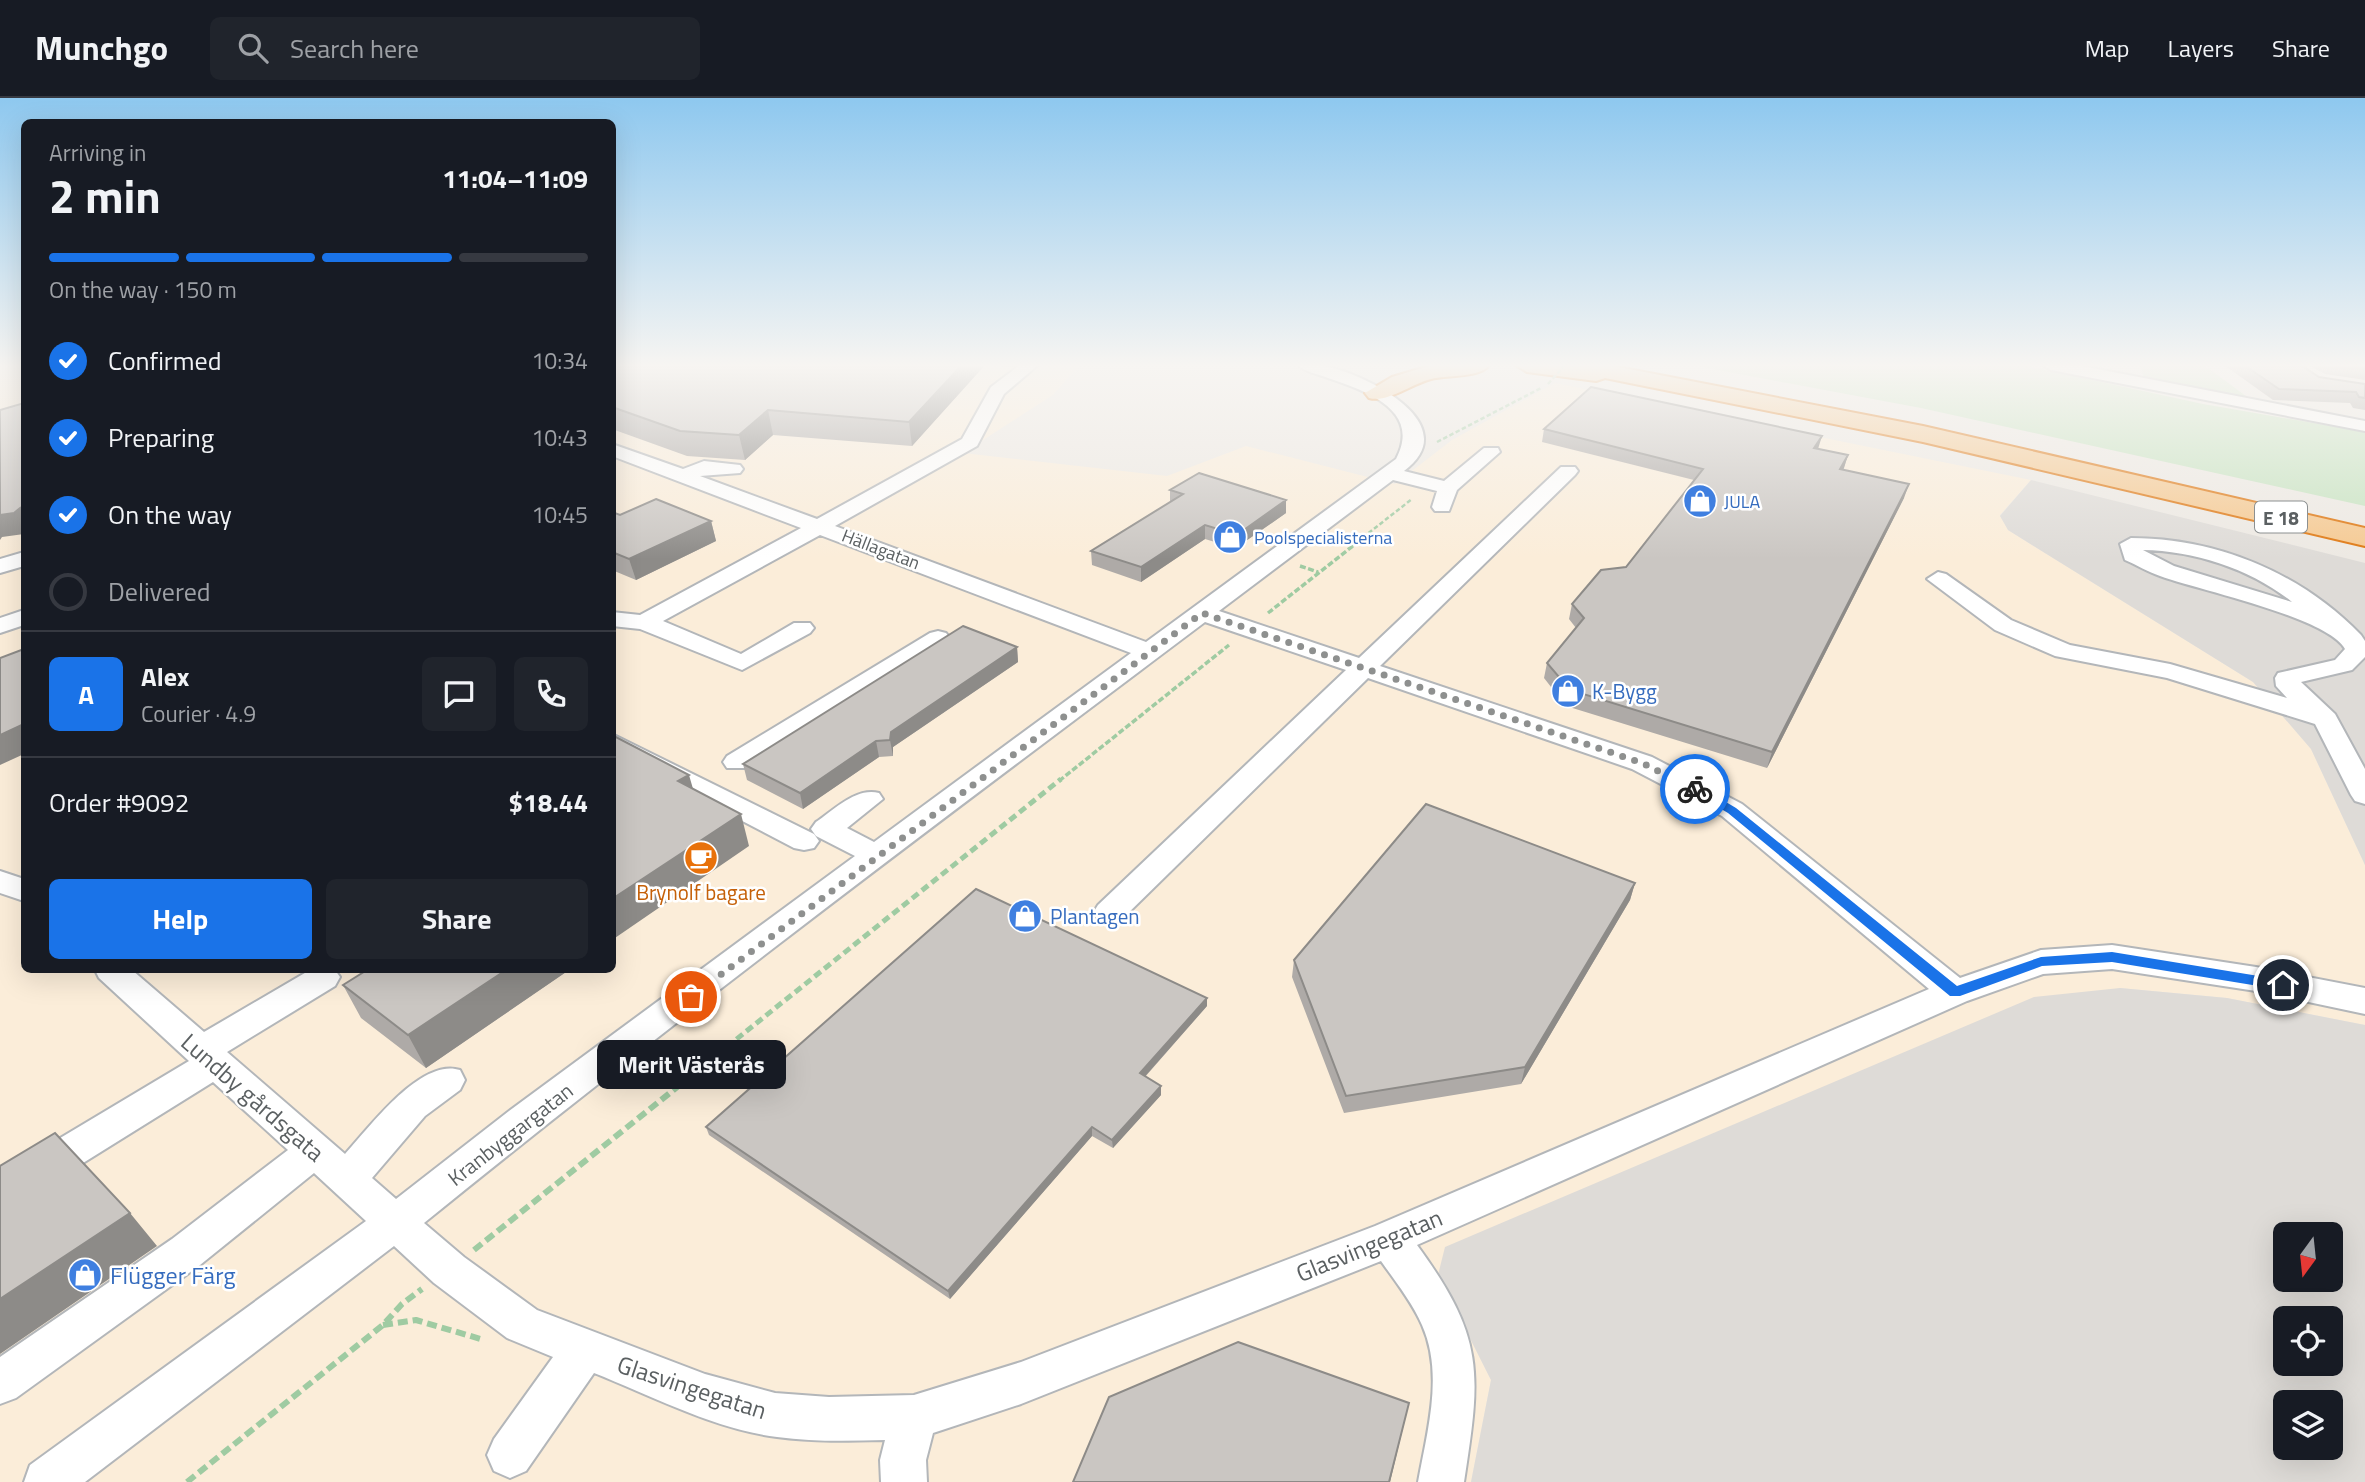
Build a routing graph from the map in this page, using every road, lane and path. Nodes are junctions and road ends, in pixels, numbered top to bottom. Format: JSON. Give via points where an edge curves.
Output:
{"nodes":[{"id":1,"x":977,"y":430,"type":"edge"},
{"id":2,"x":1415,"y":430,"type":"edge"},
{"id":3,"x":1461,"y":430,"type":"edge"},
{"id":4,"x":1900,"y":430,"type":"edge"},
{"id":5,"x":1946,"y":430,"type":"edge"},
{"id":6,"x":616,"y":451,"type":"edge"},
{"id":7,"x":1490,"y":452,"type":"dead end"},
{"id":8,"x":733,"y":469,"type":"dead end"},
{"id":9,"x":1568,"y":471,"type":"dead end"},
{"id":10,"x":1390,"y":473,"type":"junction"},
{"id":11,"x":678,"y":479,"type":"junction"},
{"id":12,"x":1421,"y":481,"type":"junction"},
{"id":13,"x":1343,"y":484,"type":"dead end"},
{"id":14,"x":1368,"y":491,"type":"junction"},
{"id":15,"x":2365,"y":525,"type":"edge"},
{"id":16,"x":823,"y":527,"type":"junction"},
{"id":17,"x":2365,"y":537,"type":"edge"},
{"id":18,"x":21,"y":560,"type":"edge"},
{"id":19,"x":0,"y":566,"type":"edge"},
{"id":20,"x":1938,"y":579,"type":"dead end"},
{"id":21,"x":1202,"y":613,"type":"junction"},
{"id":22,"x":21,"y":618,"type":"edge"},
{"id":23,"x":616,"y":619,"type":"edge"},
{"id":24,"x":644,"y":622,"type":"junction"},
{"id":25,"x":0,"y":626,"type":"edge"},
{"id":26,"x":802,"y":628,"type":"dead end"},
{"id":27,"x":1249,"y":629,"type":"junction"},
{"id":28,"x":2340,"y":630,"type":"junction"},
{"id":29,"x":937,"y":638,"type":"dead end"},
{"id":30,"x":1149,"y":652,"type":"junction"},
{"id":31,"x":1364,"y":668,"type":"junction"},
{"id":32,"x":2326,"y":720,"type":"junction"},
{"id":33,"x":616,"y":744,"type":"edge"},
{"id":34,"x":737,"y":762,"type":"dead end"},
{"id":35,"x":2365,"y":794,"type":"edge"},
{"id":36,"x":869,"y":799,"type":"dead end"},
{"id":37,"x":804,"y":841,"type":"junction"},
{"id":38,"x":876,"y":855,"type":"junction"},
{"id":39,"x":0,"y":881,"type":"edge"},
{"id":40,"x":21,"y":890,"type":"edge"},
{"id":41,"x":1109,"y":913,"type":"dead end"},
{"id":42,"x":114,"y":973,"type":"edge"},
{"id":43,"x":323,"y":977,"type":"dead end"},
{"id":44,"x":1955,"y":992,"type":"junction"},
{"id":45,"x":2365,"y":1001,"type":"edge"},
{"id":46,"x":207,"y":1057,"type":"junction"},
{"id":47,"x":447,"y":1080,"type":"dead end"},
{"id":48,"x":315,"y":1152,"type":"junction"},
{"id":49,"x":347,"y":1179,"type":"junction"},
{"id":50,"x":0,"y":1194,"type":"edge"},
{"id":51,"x":396,"y":1222,"type":"junction"},
{"id":52,"x":1390,"y":1239,"type":"junction"},
{"id":53,"x":449,"y":1270,"type":"junction"},
{"id":54,"x":584,"y":1350,"type":"junction"},
{"id":55,"x":0,"y":1383,"type":"edge"},
{"id":56,"x":914,"y":1417,"type":"junction"},
{"id":57,"x":510,"y":1455,"type":"dead end"},
{"id":58,"x":47,"y":1482,"type":"edge"},
{"id":59,"x":187,"y":1482,"type":"edge"},
{"id":60,"x":904,"y":1482,"type":"edge"},
{"id":61,"x":1441,"y":1482,"type":"edge"}],
"edges":[{"from":1,"to":16,"type":"street","via":[[970,442]]},
{"from":2,"to":10,"type":"street","name":"Kranbyggargatan","via":[[1412,452]]},
{"from":3,"to":12,"type":"path","bridge":true,"via":[[1436,443],[1425,457],[1433,468]]},
{"from":4,"to":17,"type":"highway","number":"E 18"},
{"from":5,"to":15,"type":"highway","number":"E 18"},
{"from":6,"to":11,"type":"street","name":"Hällagatan"},
{"from":7,"to":12,"type":"street","via":[[1445,497]]},
{"from":8,"to":11,"type":"street","via":[[704,467]]},
{"from":9,"to":31,"type":"street"},
{"from":10,"to":12,"type":"street"},
{"from":10,"to":14,"type":"street","name":"Kranbyggargatan"},
{"from":11,"to":16,"type":"street","name":"Hällagatan","via":[[715,493],[773,504]]},
{"from":12,"to":27,"type":"path","via":[[1410,500]]},
{"from":13,"to":14,"type":"street"},
{"from":14,"to":21,"type":"street","name":"Kranbyggargatan"},
{"from":16,"to":24,"type":"street"},
{"from":16,"to":30,"type":"street","name":"Hällagatan","via":[[995,602]]},
{"from":18,"to":19,"type":"street"},
{"from":20,"to":32,"type":"street","via":[[2003,625],[2064,651],[2170,671]]},
{"from":21,"to":27,"type":"street"},
{"from":21,"to":30,"type":"street","name":"Kranbyggargatan"},
{"from":22,"to":25,"type":"street"},
{"from":23,"to":24,"type":"street"},
{"from":24,"to":26,"type":"street","via":[[742,663]]},
{"from":27,"to":31,"type":"street"},
{"from":27,"to":53,"type":"path"},
{"from":28,"to":28,"type":"street","via":[[2278,581],[2234,562],[2153,543],[2131,544],[2133,555],[2166,571],[2279,605]]},
{"from":28,"to":32,"type":"street","via":[[2358,650],[2343,665],[2287,678],[2289,686]]},
{"from":29,"to":34,"type":"street"},
{"from":30,"to":38,"type":"street","name":"Kranbyggargatan","via":[[1047,715]]},
{"from":31,"to":41,"type":"street"},
{"from":31,"to":44,"type":"street","via":[[1681,780],[1732,810]]},
{"from":32,"to":35,"type":"street"},
{"from":33,"to":37,"type":"street"},
{"from":36,"to":37,"type":"street"},
{"from":37,"to":38,"type":"street"},
{"from":38,"to":51,"type":"street","name":"Kranbyggargatan"},
{"from":39,"to":40,"type":"street"},
{"from":42,"to":46,"type":"street","name":"Lundby gårdsgata"},
{"from":43,"to":46,"type":"street","via":[[280,1014]]},
{"from":44,"to":45,"type":"street","name":"Glasvingegatan","via":[[2041,961],[2112,957]]},
{"from":44,"to":52,"type":"street","name":"Glasvingegatan"},
{"from":46,"to":48,"type":"street","name":"Lundby gårdsgata"},
{"from":46,"to":50,"type":"street"},
{"from":47,"to":49,"type":"street","via":[[401,1102]]},
{"from":48,"to":49,"type":"street","name":"Lundby gårdsgata"},
{"from":48,"to":55,"type":"street","via":[[186,1252]]},
{"from":49,"to":51,"type":"street","name":"Lundby gårdsgata"},
{"from":51,"to":53,"type":"street","name":"Glasvingegatan"},
{"from":51,"to":58,"type":"street","name":"Kranbyggargatan"},
{"from":52,"to":56,"type":"street","name":"Glasvingegatan","via":[[1021,1383]]},
{"from":52,"to":61,"type":"street","via":[[1443,1322],[1452,1357],[1455,1393]]},
{"from":53,"to":54,"type":"street","name":"Glasvingegatan","via":[[522,1324]]},
{"from":53,"to":59,"type":"path"},
{"from":54,"to":56,"type":"street","name":"Glasvingegatan","via":[[705,1396],[775,1415]]},
{"from":54,"to":57,"type":"street"},
{"from":56,"to":60,"type":"street"}]}
